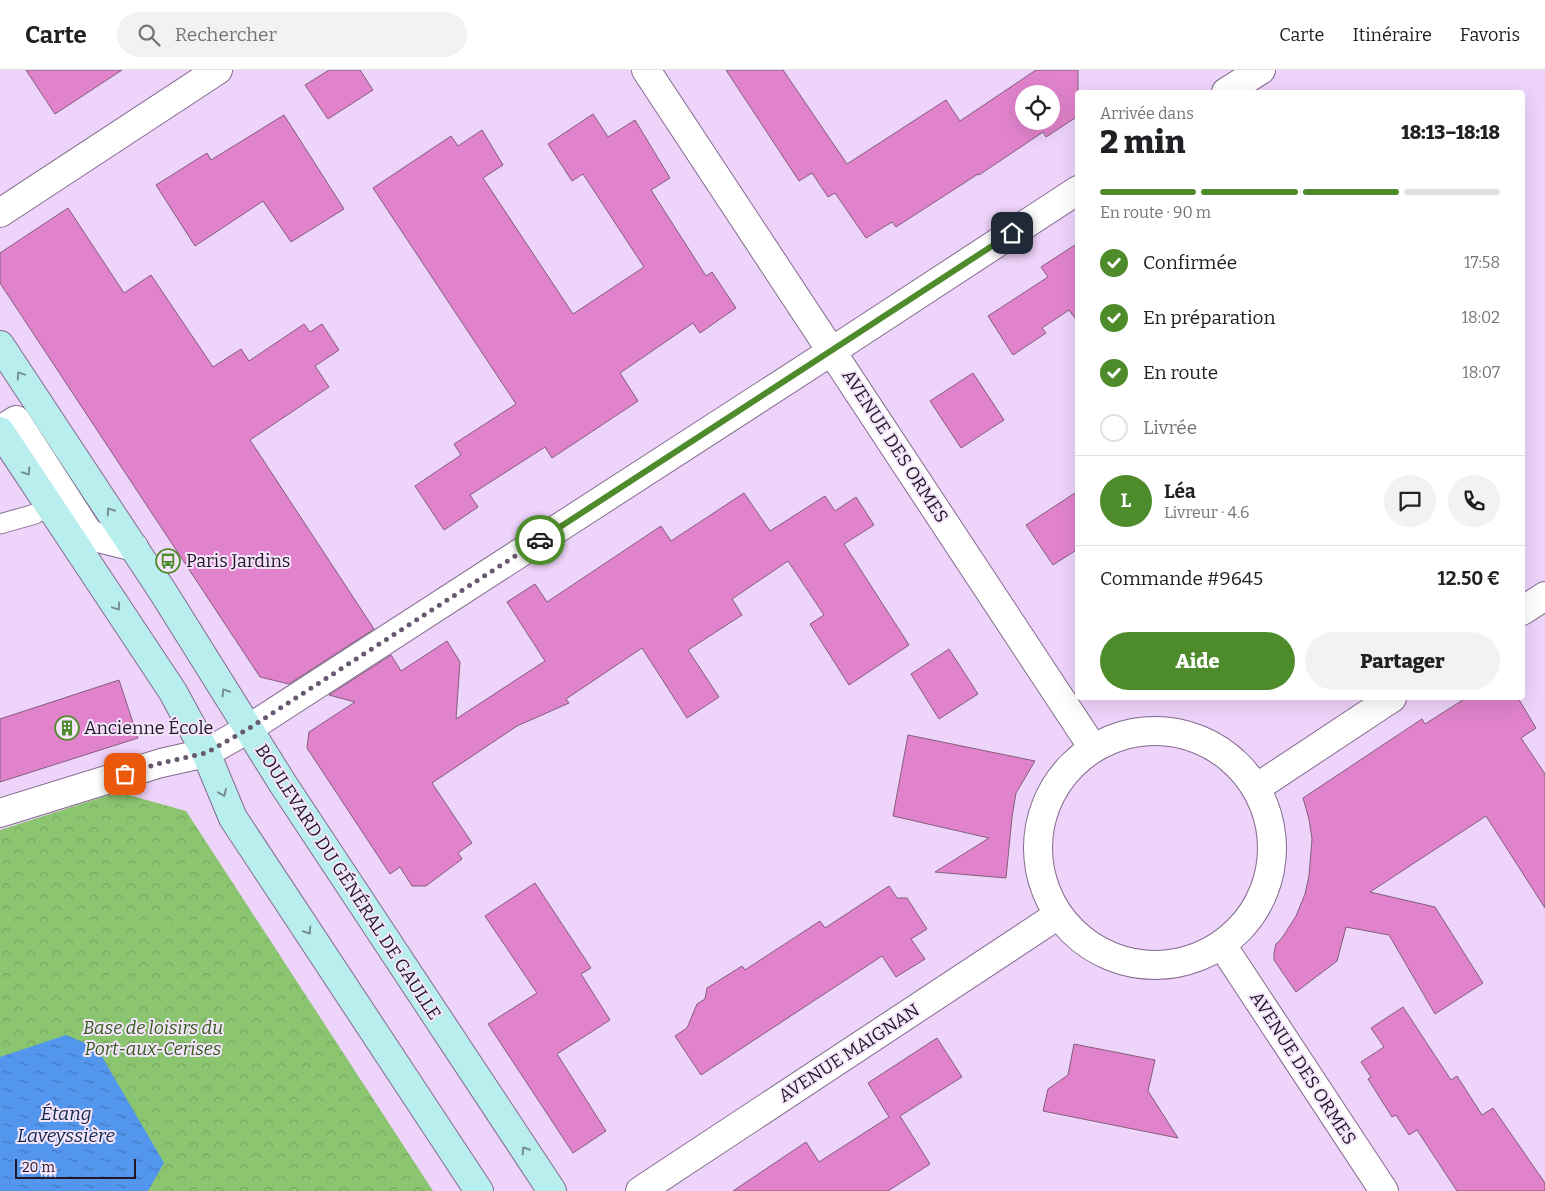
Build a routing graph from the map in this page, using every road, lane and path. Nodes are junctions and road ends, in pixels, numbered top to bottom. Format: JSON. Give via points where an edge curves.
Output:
{"nodes":[{"id":1,"x":218,"y":70,"type":"edge"},
{"id":2,"x":646,"y":70,"type":"edge"},
{"id":3,"x":1261,"y":70,"type":"edge"},
{"id":4,"x":1229,"y":90,"type":"edge"},
{"id":5,"x":1075,"y":192,"type":"edge"},
{"id":6,"x":0,"y":213,"type":"edge"},
{"id":7,"x":0,"y":345,"type":"edge"},
{"id":8,"x":832,"y":351,"type":"junction"},
{"id":9,"x":0,"y":430,"type":"edge"},
{"id":10,"x":49,"y":505,"type":"junction"},
{"id":11,"x":0,"y":524,"type":"edge"},
{"id":12,"x":134,"y":547,"type":"junction"},
{"id":13,"x":1545,"y":596,"type":"edge"},
{"id":14,"x":1525,"y":609,"type":"edge"},
{"id":15,"x":1389,"y":700,"type":"edge"},
{"id":16,"x":248,"y":729,"type":"junction"},
{"id":17,"x":1093,"y":748,"type":"junction"},
{"id":18,"x":206,"y":753,"type":"junction"},
{"id":19,"x":1256,"y":788,"type":"junction"},
{"id":20,"x":0,"y":812,"type":"edge"},
{"id":21,"x":1058,"y":915,"type":"junction"},
{"id":22,"x":1222,"y":945,"type":"junction"},
{"id":23,"x":479,"y":1191,"type":"edge"},
{"id":24,"x":552,"y":1191,"type":"edge"},
{"id":25,"x":640,"y":1191,"type":"edge"},
{"id":26,"x":1384,"y":1191,"type":"edge"}],
"edges":[{"from":1,"to":6,"type":"street"},
{"from":2,"to":8,"type":"street","name":"AVENUE DES ORMES"},
{"from":3,"to":4,"type":"street"},
{"from":5,"to":8,"type":"street"},
{"from":12,"to":7,"type":"main road","name":"BOULEVARD DU GÉNÉRAL DE GAULLE","one_way":true},
{"from":8,"to":16,"type":"street"},
{"from":8,"to":17,"type":"street","name":"AVENUE DES ORMES"},
{"from":9,"to":10,"type":"main road","one_way":true},
{"from":9,"to":12,"type":"street","via":[[16,420],[88,532],[98,538]]},
{"from":10,"to":11,"type":"lane","via":[[35,514]]},
{"from":10,"to":18,"type":"main road","one_way":true,"via":[[174,692]]},
{"from":16,"to":12,"type":"main road","name":"BOULEVARD DU GÉNÉRAL DE GAULLE","one_way":true},
{"from":13,"to":14,"type":"street"},
{"from":15,"to":19,"type":"street"},
{"from":16,"to":18,"type":"street"},
{"from":24,"to":16,"type":"main road","name":"BOULEVARD DU GÉNÉRAL DE GAULLE","one_way":true},
{"from":17,"to":19,"type":"street","via":[[1120,736],[1152,730],[1182,734],[1211,745],[1236,764]]},
{"from":17,"to":21,"type":"street","via":[[1068,769],[1050,795],[1040,824],[1038,856],[1044,887]]},
{"from":18,"to":20,"type":"street","via":[[161,763]]},
{"from":18,"to":23,"type":"main road","one_way":true,"via":[[233,818]]},
{"from":19,"to":22,"type":"street","via":[[1268,814],[1273,844],[1270,873],[1261,901],[1244,925]]},
{"from":21,"to":22,"type":"street","via":[[1079,938],[1105,954],[1134,964],[1164,966],[1194,959]]},
{"from":21,"to":25,"type":"street","name":"AVENUE MAIGNAN"},
{"from":22,"to":26,"type":"street","name":"AVENUE DES ORMES"}]}
